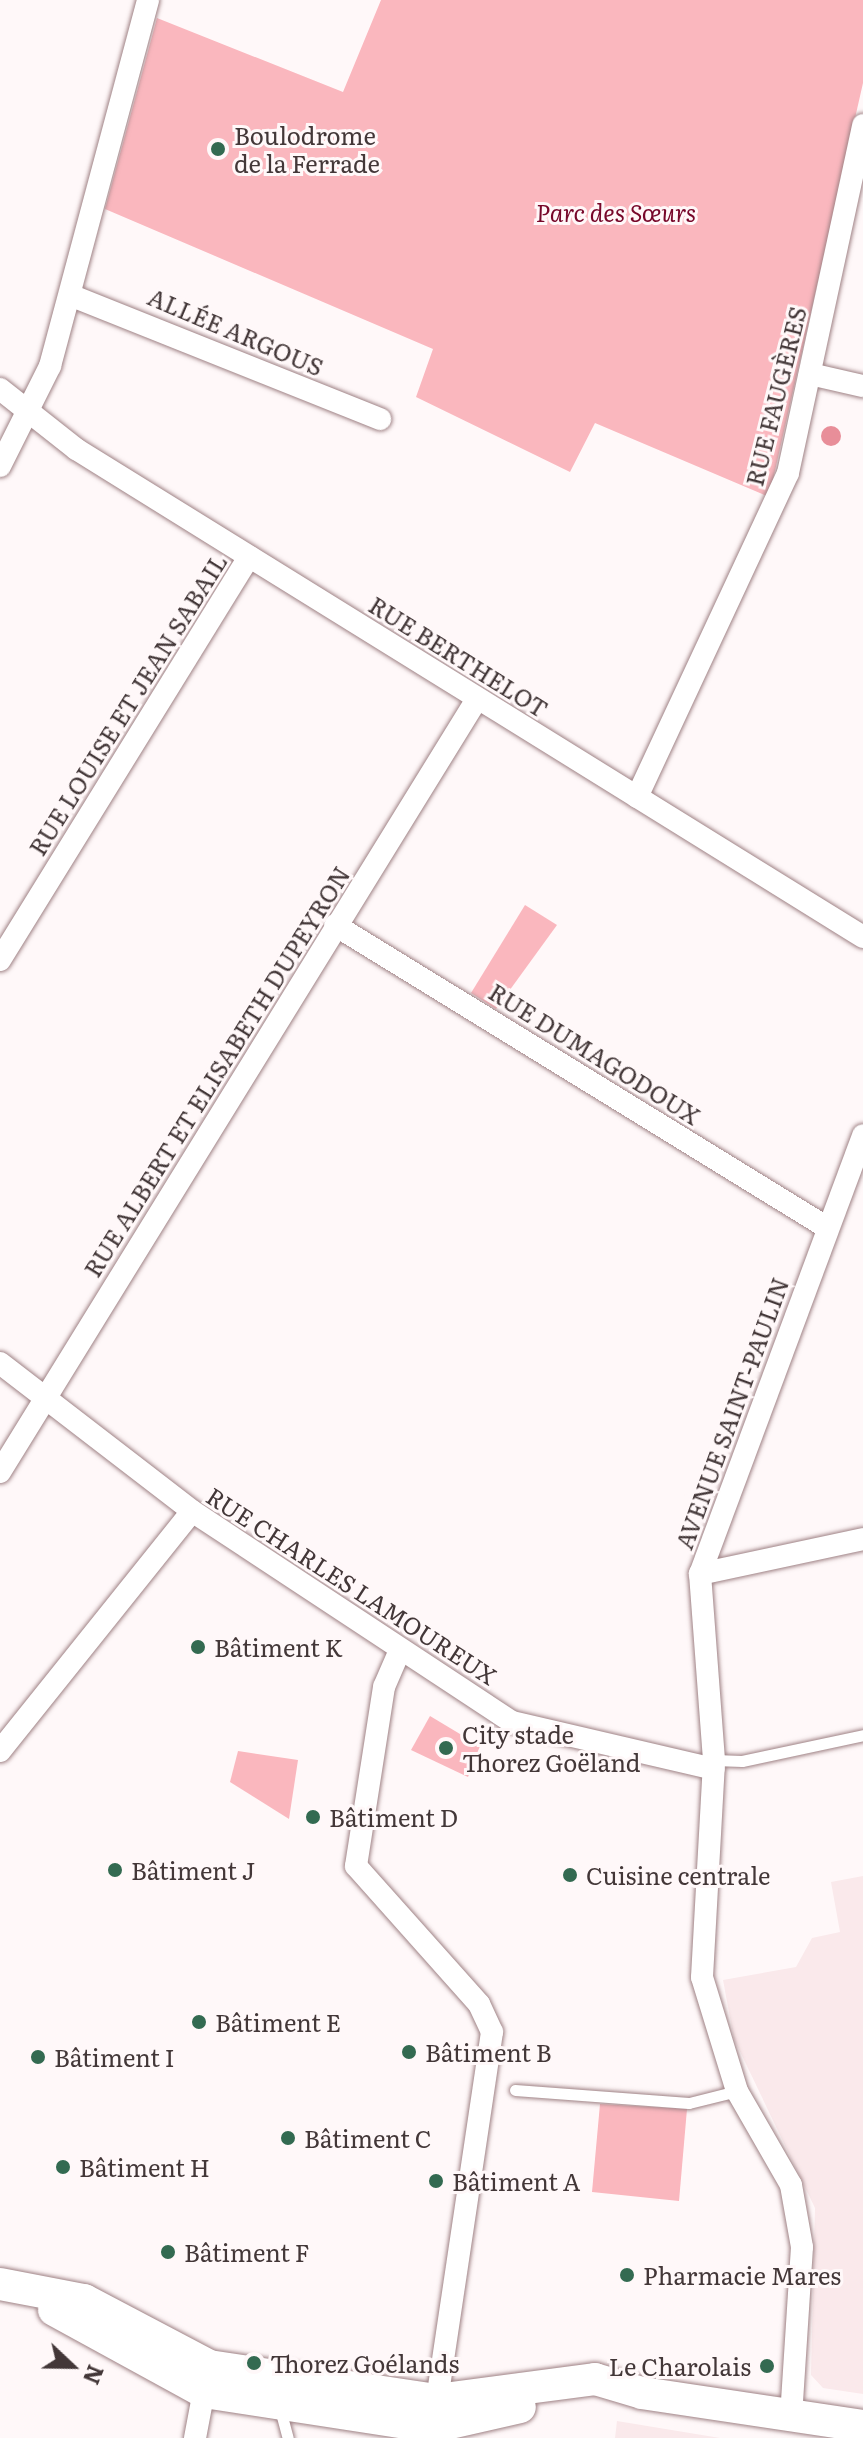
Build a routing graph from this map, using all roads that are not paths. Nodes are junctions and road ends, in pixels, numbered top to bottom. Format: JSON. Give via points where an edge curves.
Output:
{"nodes":[{"id":1,"x":148,"y":0,"type":"edge"},
{"id":2,"x":863,"y":125,"type":"edge"},
{"id":3,"x":70,"y":295,"type":"junction"},
{"id":4,"x":810,"y":374,"type":"junction"},
{"id":5,"x":863,"y":386,"type":"edge"},
{"id":6,"x":0,"y":389,"type":"edge"},
{"id":7,"x":30,"y":416,"type":"junction"},
{"id":8,"x":380,"y":419,"type":"dead end"},
{"id":9,"x":0,"y":466,"type":"edge"},
{"id":10,"x":249,"y":557,"type":"junction"},
{"id":11,"x":477,"y":699,"type":"junction"},
{"id":12,"x":637,"y":797,"type":"junction"},
{"id":13,"x":335,"y":925,"type":"junction"},
{"id":14,"x":863,"y":937,"type":"edge"},
{"id":15,"x":0,"y":960,"type":"edge"},
{"id":16,"x":863,"y":1135,"type":"edge"},
{"id":17,"x":826,"y":1227,"type":"junction"},
{"id":18,"x":0,"y":1363,"type":"edge"},
{"id":19,"x":45,"y":1400,"type":"junction"},
{"id":20,"x":0,"y":1472,"type":"edge"},
{"id":21,"x":192,"y":1511,"type":"junction"},
{"id":22,"x":863,"y":1539,"type":"edge"},
{"id":23,"x":700,"y":1574,"type":"junction"},
{"id":24,"x":400,"y":1650,"type":"junction"},
{"id":25,"x":863,"y":1735,"type":"edge"},
{"id":26,"x":0,"y":1751,"type":"edge"},
{"id":27,"x":714,"y":1764,"type":"junction"},
{"id":28,"x":515,"y":2090,"type":"dead end"},
{"id":29,"x":737,"y":2091,"type":"junction"},
{"id":30,"x":0,"y":2284,"type":"edge"},
{"id":31,"x":0,"y":2294,"type":"edge"},
{"id":32,"x":206,"y":2379,"type":"junction"},
{"id":33,"x":279,"y":2405,"type":"junction"},
{"id":34,"x":791,"y":2417,"type":"junction"},
{"id":35,"x":433,"y":2422,"type":"edge"},
{"id":36,"x":863,"y":2426,"type":"edge"},
{"id":37,"x":195,"y":2438,"type":"edge"},
{"id":38,"x":288,"y":2438,"type":"edge"}],
"edges":[{"from":1,"to":3,"type":"street"},
{"from":2,"to":4,"type":"street","name":"RUE FAUGÈRES"},
{"from":3,"to":7,"type":"street"},
{"from":3,"to":8,"type":"street","name":"ALLÉE ARGOUS"},
{"from":4,"to":5,"type":"street"},
{"from":4,"to":12,"type":"street","name":"RUE FAUGÈRES","via":[[788,473]]},
{"from":6,"to":7,"type":"street","name":"RUE BERTHELOT"},
{"from":7,"to":9,"type":"street"},
{"from":7,"to":10,"type":"street","name":"RUE BERTHELOT"},
{"from":10,"to":11,"type":"street","name":"RUE BERTHELOT"},
{"from":10,"to":15,"type":"street","name":"RUE LOUISE ET JEAN SABAIL"},
{"from":11,"to":12,"type":"street","name":"RUE BERTHELOT"},
{"from":11,"to":13,"type":"street","name":"RUE ALBERT ET ELISABETH DUPEYRON"},
{"from":12,"to":14,"type":"street","name":"RUE BERTHELOT"},
{"from":13,"to":17,"type":"street","name":"RUE DUMAGODOUX"},
{"from":13,"to":19,"type":"street","name":"RUE ALBERT ET ELISABETH DUPEYRON"},
{"from":16,"to":17,"type":"street","name":"AVENUE SAINT-PAULIN"},
{"from":17,"to":23,"type":"street","name":"AVENUE SAINT-PAULIN"},
{"from":18,"to":19,"type":"street","name":"RUE CHARLES LAMOUREUX"},
{"from":19,"to":20,"type":"street","name":"RUE ALBERT ET ELISABETH DUPEYRON"},
{"from":19,"to":21,"type":"street","name":"RUE CHARLES LAMOUREUX"},
{"from":21,"to":24,"type":"street","name":"RUE CHARLES LAMOUREUX"},
{"from":21,"to":26,"type":"street"},
{"from":22,"to":23,"type":"street"},
{"from":23,"to":27,"type":"street","name":"AVENUE SAINT-PAULIN"},
{"from":24,"to":27,"type":"street","name":"RUE CHARLES LAMOUREUX","via":[[512,1722]]},
{"from":24,"to":35,"type":"street","via":[[384,1687],[356,1866],[479,2004],[492,2032]]},
{"from":25,"to":27,"type":"lane"},
{"from":27,"to":29,"type":"street","name":"AVENUE SAINT-PAULIN","via":[[702,1977]]},
{"from":28,"to":29,"type":"lane","via":[[689,2103]]},
{"from":29,"to":34,"type":"street","name":"AVENUE SAINT-PAULIN","via":[[791,2185],[802,2247]]},
{"from":30,"to":32,"type":"street","via":[[84,2300]]},
{"from":31,"to":32,"type":"street","via":[[80,2320]]},
{"from":32,"to":33,"type":"street"},
{"from":32,"to":35,"type":"street"},
{"from":32,"to":37,"type":"street"},
{"from":33,"to":35,"type":"street"},
{"from":33,"to":38,"type":"lane"},
{"from":34,"to":35,"type":"street","via":[[572,2377]]},
{"from":34,"to":36,"type":"street"}]}
